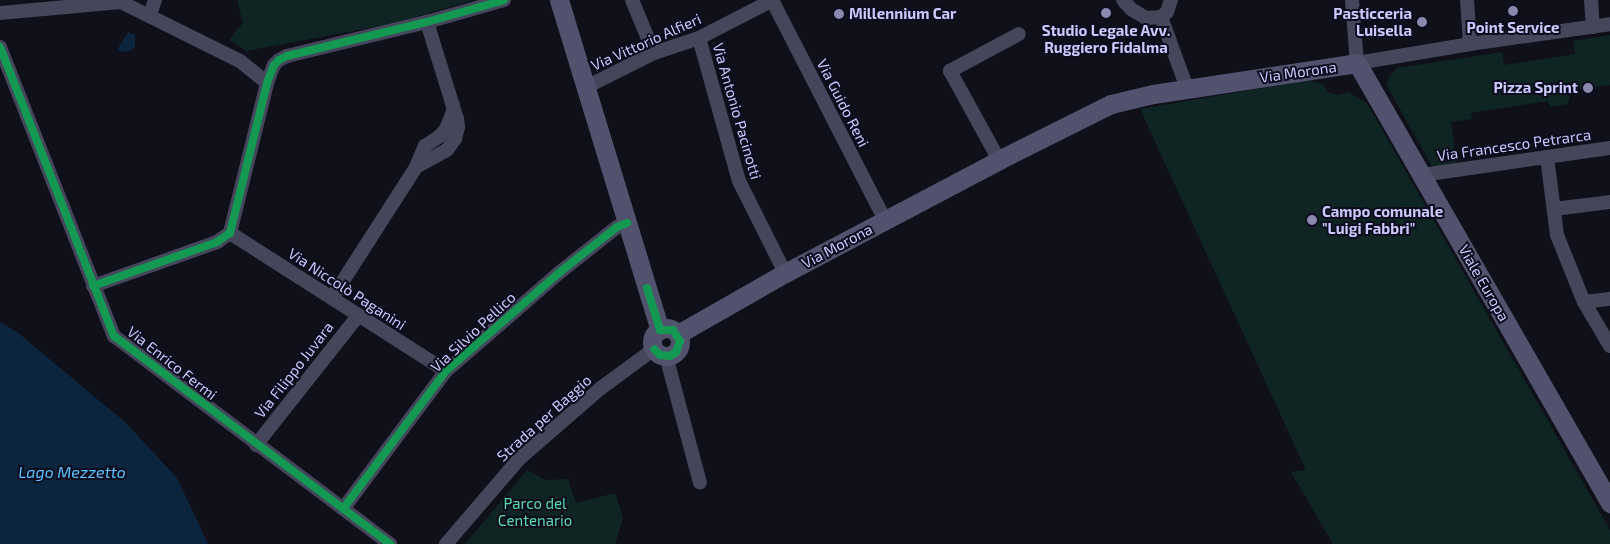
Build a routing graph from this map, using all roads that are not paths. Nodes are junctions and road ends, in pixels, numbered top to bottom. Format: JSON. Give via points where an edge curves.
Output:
{"nodes":[{"id":1,"x":155,"y":0,"type":"edge"},
{"id":2,"x":504,"y":0,"type":"edge"},
{"id":3,"x":559,"y":0,"type":"edge"},
{"id":4,"x":632,"y":0,"type":"edge"},
{"id":5,"x":772,"y":0,"type":"edge"},
{"id":6,"x":1122,"y":0,"type":"edge"},
{"id":7,"x":1171,"y":0,"type":"edge"},
{"id":8,"x":1352,"y":0,"type":"edge"},
{"id":9,"x":1466,"y":0,"type":"edge"},
{"id":10,"x":1591,"y":0,"type":"edge"},
{"id":11,"x":0,"y":13,"type":"edge"},
{"id":12,"x":150,"y":15,"type":"junction"},
{"id":13,"x":1161,"y":17,"type":"junction"},
{"id":14,"x":427,"y":22,"type":"junction"},
{"id":15,"x":1610,"y":24,"type":"edge"},
{"id":16,"x":1593,"y":27,"type":"junction"},
{"id":17,"x":1019,"y":34,"type":"dead end"},
{"id":18,"x":699,"y":38,"type":"junction"},
{"id":19,"x":1470,"y":44,"type":"junction"},
{"id":20,"x":0,"y":47,"type":"edge"},
{"id":21,"x":654,"y":53,"type":"junction"},
{"id":22,"x":240,"y":61,"type":"junction"},
{"id":23,"x":1357,"y":63,"type":"junction"},
{"id":24,"x":274,"y":65,"type":"junction"},
{"id":25,"x":267,"y":83,"type":"junction"},
{"id":26,"x":586,"y":87,"type":"junction"},
{"id":27,"x":1187,"y":88,"type":"junction"},
{"id":28,"x":1610,"y":148,"type":"edge"},
{"id":29,"x":1547,"y":157,"type":"junction"},
{"id":30,"x":999,"y":160,"type":"junction"},
{"id":31,"x":1422,"y":175,"type":"junction"},
{"id":32,"x":1610,"y":202,"type":"edge"},
{"id":33,"x":1554,"y":209,"type":"junction"},
{"id":34,"x":885,"y":220,"type":"junction"},
{"id":35,"x":626,"y":222,"type":"junction"},
{"id":36,"x":230,"y":233,"type":"junction"},
{"id":37,"x":785,"y":273,"type":"junction"},
{"id":38,"x":93,"y":286,"type":"junction"},
{"id":39,"x":332,"y":298,"type":"junction"},
{"id":40,"x":1610,"y":299,"type":"edge"},
{"id":41,"x":1584,"y":302,"type":"junction"},
{"id":42,"x":358,"y":316,"type":"junction"},
{"id":43,"x":669,"y":332,"type":"junction"},
{"id":44,"x":1610,"y":346,"type":"edge"},
{"id":45,"x":660,"y":353,"type":"junction"},
{"id":46,"x":446,"y":372,"type":"junction"},
{"id":47,"x":256,"y":445,"type":"junction"},
{"id":48,"x":700,"y":483,"type":"dead end"},
{"id":49,"x":1610,"y":503,"type":"edge"},
{"id":50,"x":343,"y":509,"type":"junction"},
{"id":51,"x":390,"y":544,"type":"edge"},
{"id":52,"x":446,"y":544,"type":"edge"}],
"edges":[{"from":1,"to":12,"type":"street"},
{"from":2,"to":14,"type":"street"},
{"from":3,"to":26,"type":"main road"},
{"from":4,"to":21,"type":"street"},
{"from":5,"to":18,"type":"street","name":"Via Vittorio Alfieri"},
{"from":5,"to":34,"type":"street","name":"Via Guido Reni"},
{"from":6,"to":13,"type":"street","via":[[1146,18]]},
{"from":7,"to":13,"type":"street","via":[[1167,12]]},
{"from":8,"to":23,"type":"street"},
{"from":9,"to":19,"type":"street"},
{"from":10,"to":16,"type":"street"},
{"from":11,"to":12,"type":"street","via":[[113,1],[129,4]]},
{"from":12,"to":22,"type":"street"},
{"from":13,"to":27,"type":"street"},
{"from":14,"to":24,"type":"street","via":[[287,56]]},
{"from":14,"to":39,"type":"street","via":[[458,123],[452,145],[416,167]]},
{"from":15,"to":16,"type":"street","name":"Via Morona"},
{"from":16,"to":19,"type":"street","name":"Via Morona"},
{"from":17,"to":30,"type":"street","via":[[950,71]]},
{"from":18,"to":21,"type":"street","name":"Via Vittorio Alfieri"},
{"from":18,"to":37,"type":"street","name":"Via Antonio Pacinotti","via":[[739,181]]},
{"from":19,"to":23,"type":"street","name":"Via Morona"},
{"from":20,"to":38,"type":"street","name":"Via Enrico Fermi"},
{"from":21,"to":26,"type":"street","name":"Via Vittorio Alfieri"},
{"from":22,"to":24,"type":"street"},
{"from":22,"to":25,"type":"street"},
{"from":23,"to":27,"type":"main road","name":"Via Morona"},
{"from":23,"to":31,"type":"main road","name":"Viale Europa"},
{"from":24,"to":25,"type":"street"},
{"from":25,"to":36,"type":"street"},
{"from":26,"to":35,"type":"main road"},
{"from":27,"to":30,"type":"main road","name":"Via Morona","via":[[1111,104]]},
{"from":28,"to":29,"type":"street","name":"Via Francesco Petrarca"},
{"from":29,"to":31,"type":"street","name":"Via Francesco Petrarca"},
{"from":29,"to":33,"type":"street"},
{"from":30,"to":34,"type":"main road","name":"Via Morona"},
{"from":31,"to":49,"type":"main road","name":"Viale Europa"},
{"from":32,"to":33,"type":"street"},
{"from":33,"to":41,"type":"street","via":[[1557,235]]},
{"from":34,"to":37,"type":"main road","name":"Via Morona"},
{"from":35,"to":43,"type":"main road"},
{"from":35,"to":46,"type":"street","name":"Via Silvio Pellico","via":[[560,272]]},
{"from":36,"to":38,"type":"street","via":[[217,242]]},
{"from":36,"to":39,"type":"street","name":"Via Niccolò Paganini"},
{"from":37,"to":43,"type":"main road","name":"Via Morona"},
{"from":38,"to":47,"type":"street","name":"Via Enrico Fermi","via":[[114,336]]},
{"from":39,"to":42,"type":"street","name":"Via Niccolò Paganini"},
{"from":40,"to":41,"type":"street"},
{"from":41,"to":44,"type":"street"},
{"from":42,"to":46,"type":"street","name":"Via Niccolò Paganini"},
{"from":42,"to":47,"type":"street","name":"Via Filippo Juvara"},
{"from":43,"to":45,"type":"main road","via":[[653,338]]},
{"from":43,"to":45,"type":"main road","via":[[680,341],[679,349],[673,354]]},
{"from":45,"to":48,"type":"street"},
{"from":45,"to":52,"type":"street","name":"Strada per Baggio","via":[[601,388],[518,459]]},
{"from":46,"to":50,"type":"street","name":"Via Silvio Pellico"},
{"from":47,"to":50,"type":"street","name":"Via Enrico Fermi"},
{"from":50,"to":51,"type":"street","name":"Via Enrico Fermi"}]}
